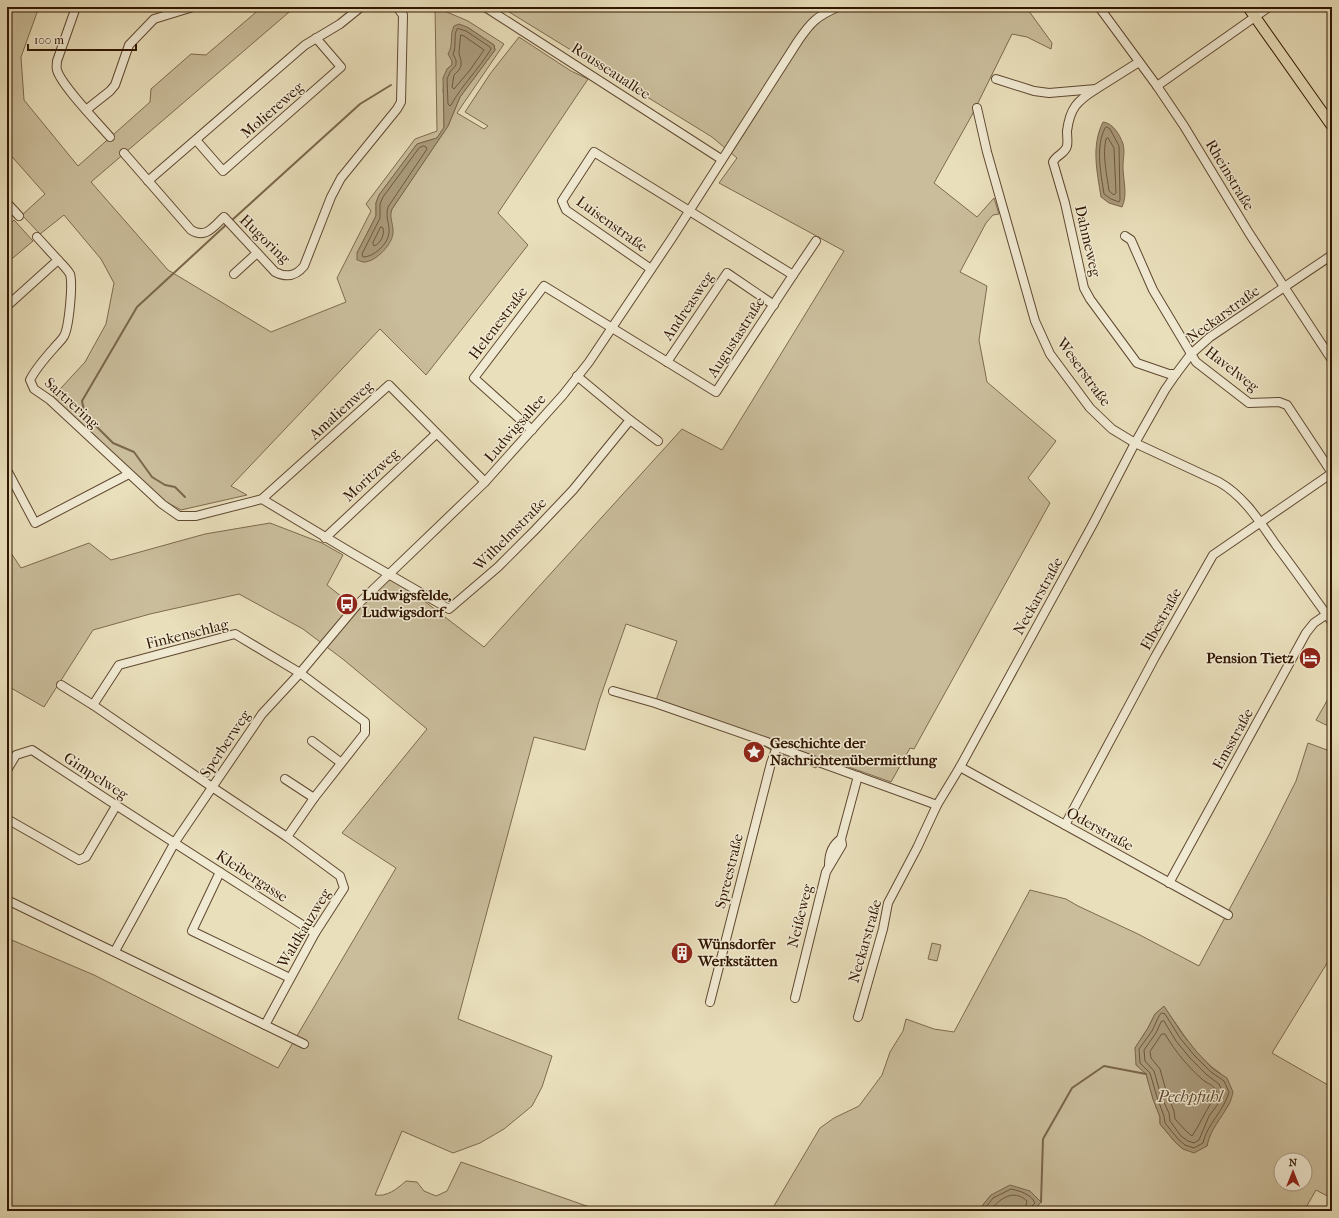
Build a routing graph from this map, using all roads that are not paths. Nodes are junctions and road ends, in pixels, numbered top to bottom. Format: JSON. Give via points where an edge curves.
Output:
{"nodes":[{"id":1,"x":76,"y":7,"type":"edge"},
{"id":2,"x":193,"y":7,"type":"edge"},
{"id":3,"x":361,"y":7,"type":"edge"},
{"id":4,"x":397,"y":7,"type":"edge"},
{"id":5,"x":485,"y":7,"type":"edge"},
{"id":6,"x":838,"y":7,"type":"edge"},
{"id":7,"x":1099,"y":7,"type":"edge"},
{"id":8,"x":1248,"y":7,"type":"edge"},
{"id":9,"x":1269,"y":7,"type":"edge"},
{"id":10,"x":1255,"y":17,"type":"junction"},
{"id":11,"x":316,"y":38,"type":"junction"},
{"id":12,"x":1139,"y":62,"type":"junction"},
{"id":13,"x":996,"y":79,"type":"dead end"},
{"id":14,"x":1157,"y":86,"type":"junction"},
{"id":15,"x":1096,"y":89,"type":"junction"},
{"id":16,"x":977,"y":108,"type":"dead end"},
{"id":17,"x":86,"y":110,"type":"junction"},
{"id":18,"x":1332,"y":126,"type":"edge"},
{"id":19,"x":110,"y":137,"type":"dead end"},
{"id":20,"x":196,"y":140,"type":"junction"},
{"id":21,"x":124,"y":153,"type":"dead end"},
{"id":22,"x":721,"y":159,"type":"junction"},
{"id":23,"x":148,"y":181,"type":"junction"},
{"id":24,"x":7,"y":203,"type":"edge"},
{"id":25,"x":689,"y":211,"type":"junction"},
{"id":26,"x":19,"y":216,"type":"dead end"},
{"id":27,"x":1125,"y":236,"type":"dead end"},
{"id":28,"x":37,"y":237,"type":"dead end"},
{"id":29,"x":816,"y":241,"type":"dead end"},
{"id":30,"x":257,"y":253,"type":"junction"},
{"id":31,"x":1332,"y":255,"type":"edge"},
{"id":32,"x":58,"y":260,"type":"junction"},
{"id":33,"x":651,"y":270,"type":"junction"},
{"id":34,"x":234,"y":274,"type":"dead end"},
{"id":35,"x":793,"y":275,"type":"junction"},
{"id":36,"x":1284,"y":287,"type":"junction"},
{"id":37,"x":774,"y":304,"type":"junction"},
{"id":38,"x":7,"y":306,"type":"edge"},
{"id":39,"x":611,"y":328,"type":"junction"},
{"id":40,"x":1191,"y":354,"type":"junction"},
{"id":41,"x":1332,"y":360,"type":"edge"},
{"id":42,"x":667,"y":362,"type":"junction"},
{"id":43,"x":1176,"y":374,"type":"junction"},
{"id":44,"x":577,"y":376,"type":"junction"},
{"id":45,"x":630,"y":420,"type":"junction"},
{"id":46,"x":532,"y":430,"type":"junction"},
{"id":47,"x":436,"y":434,"type":"junction"},
{"id":48,"x":658,"y":441,"type":"dead end"},
{"id":49,"x":1136,"y":443,"type":"junction"},
{"id":50,"x":7,"y":470,"type":"edge"},
{"id":51,"x":1332,"y":473,"type":"edge"},
{"id":52,"x":129,"y":474,"type":"junction"},
{"id":53,"x":485,"y":482,"type":"junction"},
{"id":54,"x":262,"y":499,"type":"junction"},
{"id":55,"x":1260,"y":522,"type":"junction"},
{"id":56,"x":326,"y":538,"type":"junction"},
{"id":57,"x":389,"y":574,"type":"junction"},
{"id":58,"x":1327,"y":614,"type":"junction"},
{"id":59,"x":1332,"y":622,"type":"edge"},
{"id":60,"x":300,"y":673,"type":"junction"},
{"id":61,"x":61,"y":685,"type":"dead end"},
{"id":62,"x":613,"y":691,"type":"dead end"},
{"id":63,"x":93,"y":705,"type":"junction"},
{"id":64,"x":312,"y":741,"type":"dead end"},
{"id":65,"x":777,"y":747,"type":"junction"},
{"id":66,"x":340,"y":762,"type":"junction"},
{"id":67,"x":960,"y":768,"type":"junction"},
{"id":68,"x":7,"y":770,"type":"edge"},
{"id":69,"x":858,"y":776,"type":"junction"},
{"id":70,"x":285,"y":779,"type":"dead end"},
{"id":71,"x":212,"y":788,"type":"junction"},
{"id":72,"x":314,"y":798,"type":"junction"},
{"id":73,"x":937,"y":805,"type":"junction"},
{"id":74,"x":116,"y":806,"type":"junction"},
{"id":75,"x":7,"y":819,"type":"edge"},
{"id":76,"x":1065,"y":825,"type":"junction"},
{"id":77,"x":287,"y":837,"type":"junction"},
{"id":78,"x":175,"y":842,"type":"junction"},
{"id":79,"x":220,"y":872,"type":"junction"},
{"id":80,"x":1169,"y":883,"type":"junction"},
{"id":81,"x":7,"y":900,"type":"edge"},
{"id":82,"x":1228,"y":915,"type":"dead end"},
{"id":83,"x":315,"y":932,"type":"junction"},
{"id":84,"x":115,"y":951,"type":"junction"},
{"id":85,"x":290,"y":978,"type":"junction"},
{"id":86,"x":795,"y":998,"type":"dead end"},
{"id":87,"x":710,"y":1002,"type":"dead end"},
{"id":88,"x":858,"y":1017,"type":"dead end"},
{"id":89,"x":266,"y":1025,"type":"junction"},
{"id":90,"x":304,"y":1044,"type":"dead end"}],
"edges":[{"from":1,"to":17,"type":"street","via":[[56,69],[60,79]]},
{"from":2,"to":17,"type":"street","via":[[154,19],[129,45],[110,91]]},
{"from":3,"to":11,"type":"street","via":[[340,24]]},
{"from":4,"to":30,"type":"street","name":"Hugoring","via":[[403,15],[401,95],[397,109],[341,178],[300,272],[289,276],[275,272]]},
{"from":5,"to":22,"type":"street","name":"Rousseauallee"},
{"from":6,"to":22,"type":"street","name":"Ludwigsallee","via":[[810,24]]},
{"from":7,"to":12,"type":"street","name":"Rheinstraße"},
{"from":8,"to":10,"type":"main road"},
{"from":9,"to":10,"type":"street"},
{"from":10,"to":14,"type":"street"},
{"from":10,"to":18,"type":"main road"},
{"from":11,"to":20,"type":"street"},
{"from":11,"to":20,"type":"street","name":"Moliereweg","via":[[341,67],[223,171]]},
{"from":12,"to":14,"type":"street","name":"Rheinstraße"},
{"from":12,"to":15,"type":"street"},
{"from":13,"to":15,"type":"street","via":[[1049,93]]},
{"from":14,"to":36,"type":"street","name":"Rheinstraße"},
{"from":15,"to":43,"type":"street","name":"Dahmeweg","via":[[1074,106],[1067,131],[1068,145],[1065,152],[1053,162],[1084,288],[1137,363]]},
{"from":16,"to":49,"type":"street","name":"Weserstraße","via":[[1032,313],[1050,354],[1090,408],[1112,429]]},
{"from":17,"to":19,"type":"street"},
{"from":20,"to":23,"type":"street"},
{"from":21,"to":23,"type":"street"},
{"from":22,"to":25,"type":"street","name":"Ludwigsallee"},
{"from":23,"to":30,"type":"street","name":"Hugoring","via":[[197,234],[209,231],[224,218]]},
{"from":24,"to":26,"type":"street"},
{"from":25,"to":33,"type":"street","name":"Ludwigsallee"},
{"from":25,"to":33,"type":"street","name":"Luisenstraße","via":[[594,152],[562,201],[566,210]]},
{"from":25,"to":35,"type":"street"},
{"from":27,"to":40,"type":"street","name":"Havelweg","via":[[1131,240],[1153,290]]},
{"from":28,"to":32,"type":"street","name":"Sartrering"},
{"from":29,"to":35,"type":"street","name":"Augustastraße"},
{"from":30,"to":34,"type":"street"},
{"from":31,"to":36,"type":"street","name":"Neckarstraße"},
{"from":32,"to":38,"type":"street"},
{"from":32,"to":52,"type":"street","name":"Sartrering","via":[[70,274],[67,324],[64,336],[34,371],[30,380],[34,389],[50,400]]},
{"from":33,"to":39,"type":"street","name":"Ludwigsallee"},
{"from":35,"to":37,"type":"street","name":"Augustastraße"},
{"from":36,"to":40,"type":"street","name":"Neckarstraße","via":[[1210,337]]},
{"from":36,"to":41,"type":"street","name":"Rheinstraße"},
{"from":37,"to":42,"type":"street","name":"Augustastraße","via":[[716,392]]},
{"from":37,"to":42,"type":"street","name":"Andreasweg","via":[[727,273]]},
{"from":39,"to":42,"type":"street","name":"Augustastraße"},
{"from":39,"to":44,"type":"street","name":"Ludwigsallee"},
{"from":39,"to":46,"type":"street","name":"Helenestraße","via":[[544,286],[474,378]]},
{"from":40,"to":43,"type":"street","name":"Neckarstraße"},
{"from":40,"to":51,"type":"street","name":"Havelweg","via":[[1196,362],[1249,403],[1279,402],[1287,405]]},
{"from":43,"to":49,"type":"street","name":"Neckarstraße"},
{"from":44,"to":45,"type":"street"},
{"from":44,"to":46,"type":"street","name":"Ludwigsallee"},
{"from":45,"to":48,"type":"street"},
{"from":45,"to":57,"type":"street","name":"Wilhelmstraße","via":[[573,490],[498,567],[450,609]]},
{"from":46,"to":53,"type":"street","name":"Ludwigsallee"},
{"from":47,"to":53,"type":"street","name":"Amalienweg"},
{"from":47,"to":54,"type":"street","name":"Amalienweg","via":[[390,385]]},
{"from":47,"to":56,"type":"street","name":"Moritzweg"},
{"from":49,"to":55,"type":"street","name":"Weserstraße","via":[[1230,487]]},
{"from":49,"to":67,"type":"street","name":"Neckarstraße"},
{"from":50,"to":52,"type":"street","via":[[35,523]]},
{"from":51,"to":55,"type":"street","name":"Elbestraße"},
{"from":52,"to":54,"type":"street","name":"Sartrering","via":[[179,516],[196,516]]},
{"from":53,"to":57,"type":"street","name":"Ludwigsallee"},
{"from":54,"to":56,"type":"street"},
{"from":55,"to":58,"type":"street","name":"Weserstraße"},
{"from":55,"to":76,"type":"street","name":"Elbestraße","via":[[1213,555]]},
{"from":56,"to":57,"type":"street"},
{"from":57,"to":60,"type":"street","name":"Sperberweg","via":[[357,606]]},
{"from":58,"to":59,"type":"street","name":"Weserstraße"},
{"from":58,"to":80,"type":"street","name":"Emsstraße","via":[[1314,623],[1306,633]]},
{"from":60,"to":63,"type":"street","name":"Finkenschlag","via":[[235,634],[119,665]]},
{"from":60,"to":66,"type":"street","name":"Finkenschlag","via":[[365,722],[365,733]]},
{"from":60,"to":71,"type":"street","name":"Sperberweg","via":[[262,714]]},
{"from":61,"to":63,"type":"street"},
{"from":62,"to":65,"type":"street","via":[[655,703]]},
{"from":63,"to":71,"type":"street"},
{"from":64,"to":66,"type":"street"},
{"from":65,"to":69,"type":"street"},
{"from":65,"to":87,"type":"street","name":"Spreestraße"},
{"from":66,"to":72,"type":"street"},
{"from":67,"to":73,"type":"street","name":"Neckarstraße"},
{"from":67,"to":76,"type":"street","name":"Oderstraße"},
{"from":68,"to":74,"type":"street","name":"Gimpelweg","via":[[16,755],[32,750]]},
{"from":69,"to":73,"type":"street"},
{"from":69,"to":86,"type":"street","name":"Neißeweg","via":[[841,839],[842,845],[826,872]]},
{"from":70,"to":72,"type":"street"},
{"from":71,"to":77,"type":"street","name":"Waldkauzweg"},
{"from":71,"to":78,"type":"street","name":"Sperberweg"},
{"from":72,"to":77,"type":"street"},
{"from":73,"to":88,"type":"street","name":"Neckarstraße","via":[[888,904]]},
{"from":74,"to":75,"type":"street","via":[[86,857],[79,860]]},
{"from":74,"to":78,"type":"street","name":"Gimpelweg"},
{"from":76,"to":80,"type":"street","name":"Oderstraße"},
{"from":77,"to":83,"type":"street","name":"Waldkauzweg","via":[[340,876],[344,888]]},
{"from":78,"to":79,"type":"street","name":"Kleibergasse"},
{"from":78,"to":84,"type":"street","name":"Sperberweg"},
{"from":79,"to":83,"type":"street","name":"Kleibergasse"},
{"from":79,"to":85,"type":"street","via":[[192,931]]},
{"from":80,"to":82,"type":"street","name":"Oderstraße"},
{"from":81,"to":84,"type":"street"},
{"from":83,"to":85,"type":"street","name":"Waldkauzweg"},
{"from":84,"to":89,"type":"street"},
{"from":85,"to":89,"type":"street","name":"Waldkauzweg"},
{"from":89,"to":90,"type":"street"}]}
